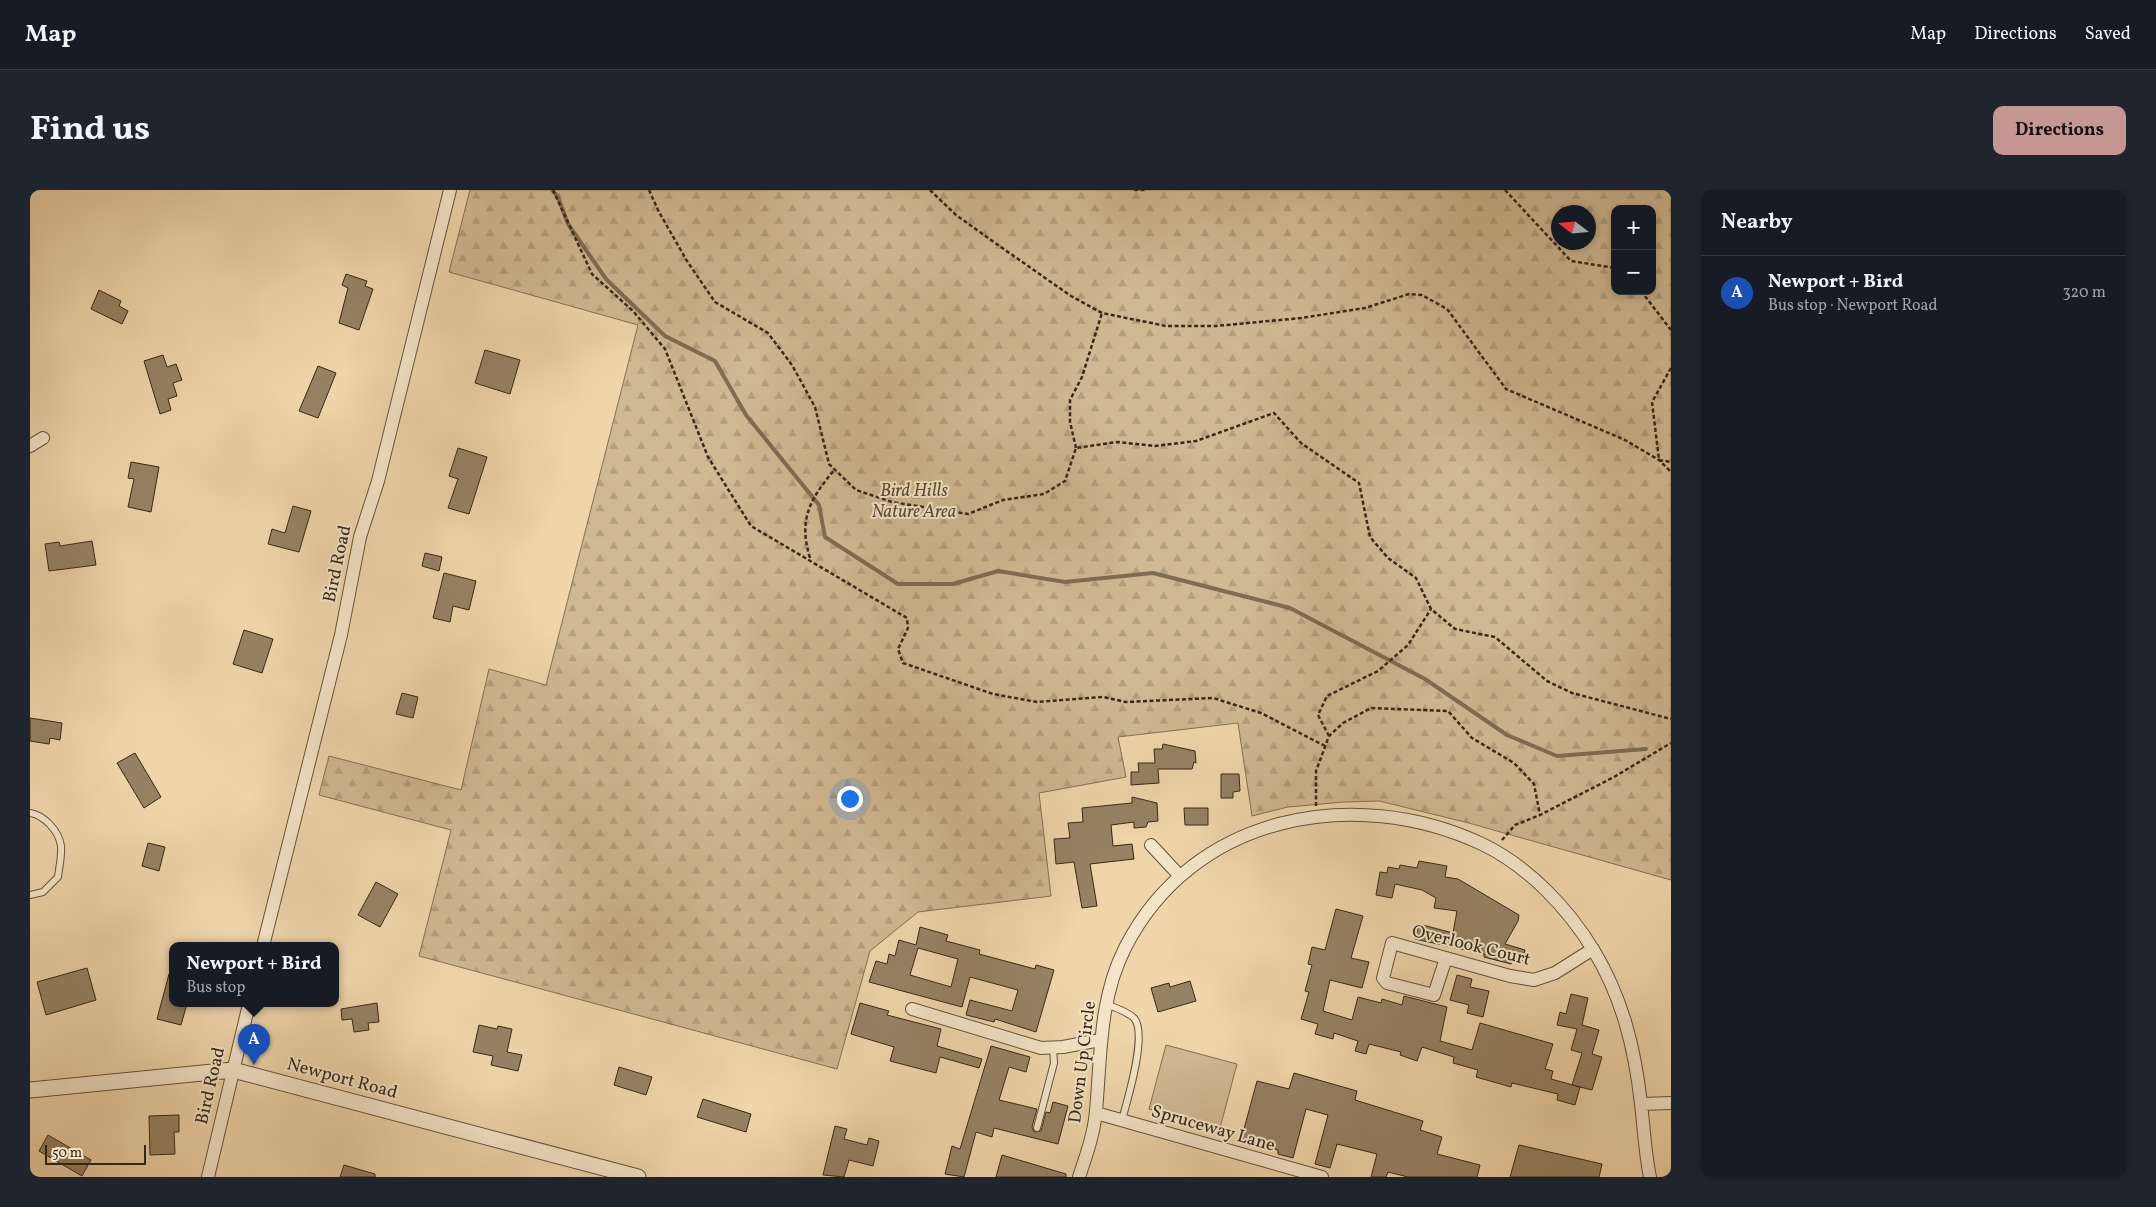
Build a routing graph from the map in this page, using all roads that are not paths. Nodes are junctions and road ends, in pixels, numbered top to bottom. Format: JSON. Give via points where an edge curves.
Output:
{"nodes":[{"id":1,"x":450,"y":190,"type":"edge"},
{"id":2,"x":43,"y":438,"type":"dead end"},
{"id":3,"x":30,"y":446,"type":"edge"},
{"id":4,"x":30,"y":813,"type":"edge"},
{"id":5,"x":1151,"y":845,"type":"dead end"},
{"id":6,"x":1179,"y":875,"type":"junction"},
{"id":7,"x":30,"y":895,"type":"edge"},
{"id":8,"x":264,"y":942,"type":"edge"},
{"id":9,"x":1593,"y":949,"type":"junction"},
{"id":10,"x":1446,"y":958,"type":"junction"},
{"id":11,"x":1107,"y":1004,"type":"junction"},
{"id":12,"x":248,"y":1007,"type":"edge"},
{"id":13,"x":912,"y":1008,"type":"dead end"},
{"id":14,"x":1100,"y":1040,"type":"junction"},
{"id":15,"x":1053,"y":1047,"type":"junction"},
{"id":16,"x":233,"y":1070,"type":"junction"},
{"id":17,"x":30,"y":1090,"type":"edge"},
{"id":18,"x":1671,"y":1103,"type":"edge"},
{"id":19,"x":1641,"y":1104,"type":"junction"},
{"id":20,"x":1096,"y":1113,"type":"junction"},
{"id":21,"x":1122,"y":1120,"type":"junction"},
{"id":22,"x":1037,"y":1128,"type":"dead end"},
{"id":23,"x":208,"y":1177,"type":"edge"},
{"id":24,"x":638,"y":1177,"type":"edge"},
{"id":25,"x":1080,"y":1177,"type":"edge"},
{"id":26,"x":1322,"y":1177,"type":"edge"},
{"id":27,"x":1650,"y":1177,"type":"edge"}],
"edges":[{"from":1,"to":8,"type":"street","name":"Bird Road","via":[[378,481],[360,537],[341,635]]},
{"from":2,"to":3,"type":"street"},
{"from":4,"to":7,"type":"lane","via":[[37,814],[52,826],[61,846],[58,877],[43,892]]},
{"from":5,"to":6,"type":"street"},
{"from":6,"to":9,"type":"street","name":"Down Up Circle","via":[[1229,841],[1278,823],[1316,817],[1385,815],[1433,826],[1493,851],[1556,900]]},
{"from":6,"to":11,"type":"street","name":"Down Up Circle","via":[[1142,920],[1125,947],[1112,979]]},
{"from":9,"to":10,"type":"street","name":"Overlook Court","via":[[1555,973],[1534,980]]},
{"from":9,"to":19,"type":"street","name":"Down Up Circle","via":[[1614,987],[1626,1023],[1634,1052]]},
{"from":10,"to":10,"type":"street","name":"Overlook Court","via":[[1392,943],[1384,978],[1387,983],[1434,995]]},
{"from":11,"to":14,"type":"street","name":"Down Up Circle"},
{"from":11,"to":21,"type":"lane","via":[[1134,1018],[1138,1025],[1136,1062]]},
{"from":12,"to":16,"type":"street","name":"Bird Road"},
{"from":13,"to":15,"type":"street","via":[[1041,1048]]},
{"from":14,"to":15,"type":"street"},
{"from":14,"to":20,"type":"street","name":"Down Up Circle"},
{"from":15,"to":22,"type":"lane","via":[[1054,1063]]},
{"from":16,"to":17,"type":"street","name":"Newport Road"},
{"from":16,"to":23,"type":"street","name":"Bird Road"},
{"from":16,"to":24,"type":"street","name":"Newport Road"},
{"from":18,"to":19,"type":"street"},
{"from":19,"to":27,"type":"street","name":"Down Up Circle"},
{"from":20,"to":21,"type":"street","name":"Spruceway Lane"},
{"from":20,"to":25,"type":"street","name":"Down Up Circle"},
{"from":21,"to":26,"type":"street","name":"Spruceway Lane"}]}
